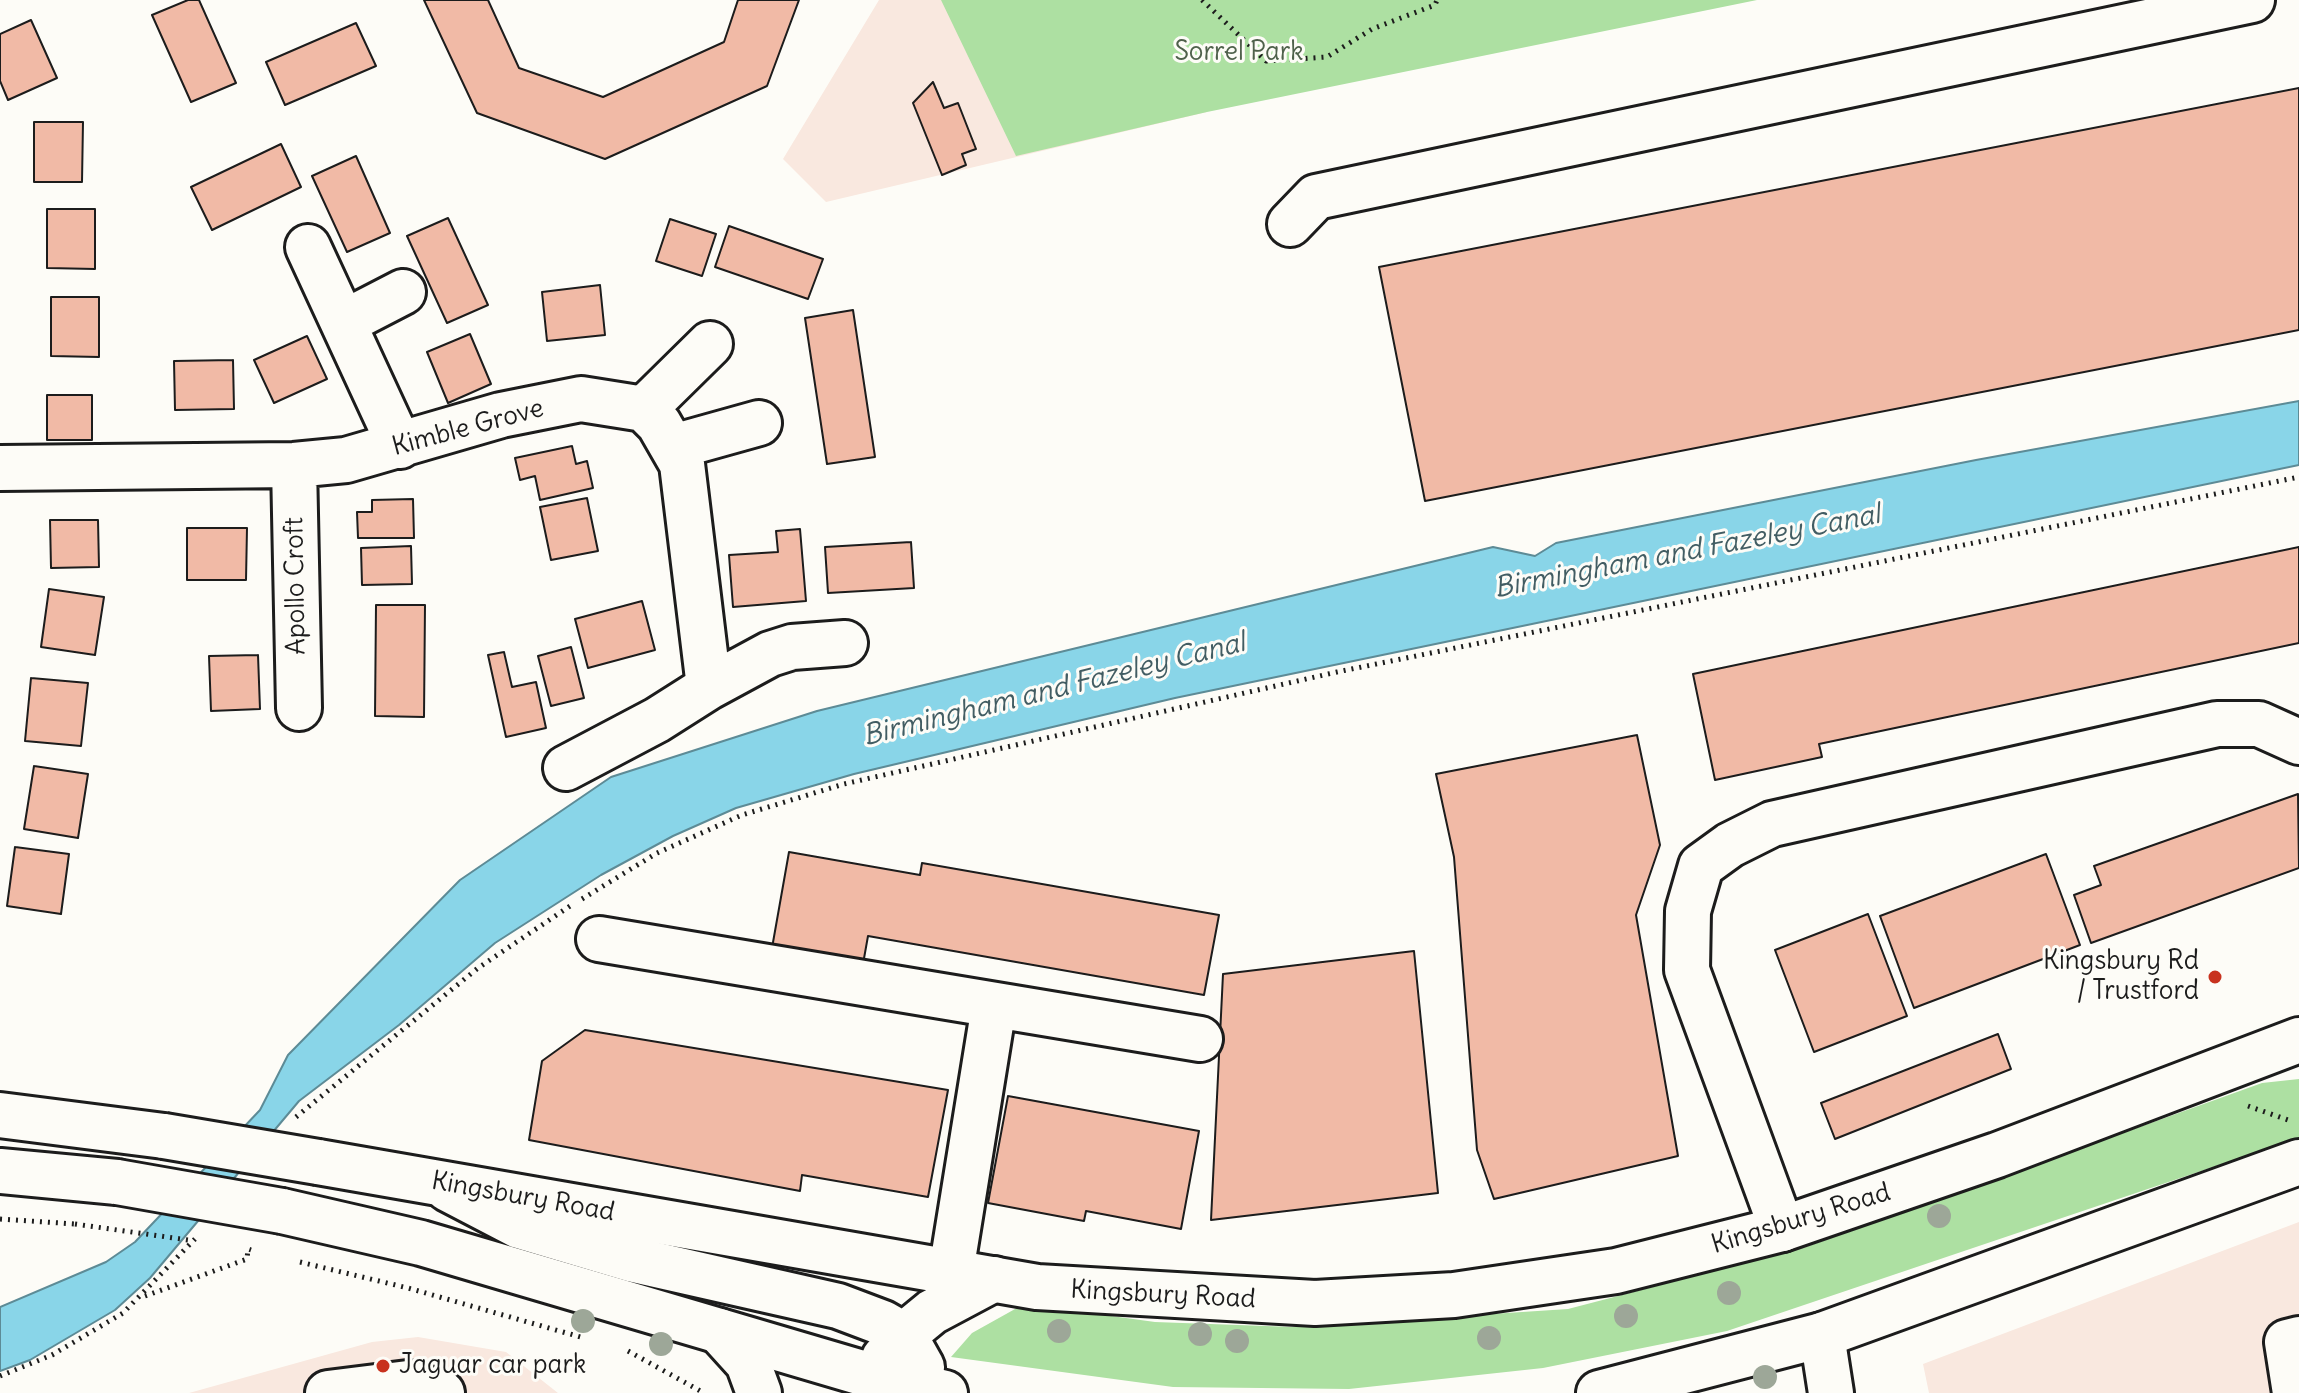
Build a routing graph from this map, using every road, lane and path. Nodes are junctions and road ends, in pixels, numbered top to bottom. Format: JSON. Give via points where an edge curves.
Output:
{"nodes":[{"id":1,"x":1202,"y":0,"type":"edge"},
{"id":2,"x":1437,"y":0,"type":"edge"},
{"id":3,"x":2252,"y":0,"type":"edge"},
{"id":4,"x":1290,"y":224,"type":"dead end"},
{"id":5,"x":308,"y":247,"type":"dead end"},
{"id":6,"x":403,"y":292,"type":"dead end"},
{"id":7,"x":345,"y":322,"type":"junction"},
{"id":8,"x":710,"y":344,"type":"dead end"},
{"id":9,"x":644,"y":409,"type":"junction"},
{"id":10,"x":759,"y":423,"type":"dead end"},
{"id":11,"x":400,"y":446,"type":"junction"},
{"id":12,"x":673,"y":447,"type":"junction"},
{"id":13,"x":294,"y":465,"type":"junction"},
{"id":14,"x":0,"y":468,"type":"edge"},
{"id":15,"x":2299,"y":477,"type":"edge"},
{"id":16,"x":845,"y":643,"type":"dead end"},
{"id":17,"x":709,"y":687,"type":"junction"},
{"id":18,"x":299,"y":708,"type":"dead end"},
{"id":19,"x":2299,"y":742,"type":"edge"},
{"id":20,"x":566,"y":768,"type":"dead end"},
{"id":21,"x":599,"y":939,"type":"dead end"},
{"id":22,"x":994,"y":1006,"type":"junction"},
{"id":23,"x":1200,"y":1039,"type":"dead end"},
{"id":24,"x":2299,"y":1040,"type":"edge"},
{"id":25,"x":0,"y":1115,"type":"edge"},
{"id":26,"x":289,"y":1124,"type":"dead end"},
{"id":27,"x":2299,"y":1162,"type":"edge"},
{"id":28,"x":0,"y":1171,"type":"edge"},
{"id":29,"x":432,"y":1181,"type":"junction"},
{"id":30,"x":0,"y":1219,"type":"edge"},
{"id":31,"x":205,"y":1227,"type":"dead end"},
{"id":32,"x":1782,"y":1229,"type":"junction"},
{"id":33,"x":202,"y":1242,"type":"dead end"},
{"id":34,"x":233,"y":1247,"type":"dead end"},
{"id":35,"x":248,"y":1249,"type":"junction"},
{"id":36,"x":263,"y":1253,"type":"dead end"},
{"id":37,"x":292,"y":1260,"type":"dead end"},
{"id":38,"x":951,"y":1272,"type":"junction"},
{"id":39,"x":994,"y":1279,"type":"junction"},
{"id":40,"x":141,"y":1297,"type":"junction"},
{"id":41,"x":719,"y":1331,"type":"junction"},
{"id":42,"x":904,"y":1335,"type":"junction"},
{"id":43,"x":1822,"y":1335,"type":"junction"},
{"id":44,"x":586,"y":1339,"type":"dead end"},
{"id":45,"x":2299,"y":1339,"type":"edge"},
{"id":46,"x":615,"y":1347,"type":"dead end"},
{"id":47,"x":0,"y":1376,"type":"edge"},
{"id":48,"x":865,"y":1384,"type":"edge"},
{"id":49,"x":928,"y":1392,"type":"edge"},
{"id":50,"x":328,"y":1393,"type":"edge"},
{"id":51,"x":442,"y":1393,"type":"edge"},
{"id":52,"x":704,"y":1393,"type":"edge"},
{"id":53,"x":759,"y":1393,"type":"edge"},
{"id":54,"x":1599,"y":1393,"type":"edge"},
{"id":55,"x":1831,"y":1393,"type":"edge"},
{"id":56,"x":2295,"y":1393,"type":"edge"}],
"edges":[{"from":1,"to":2,"type":"path","via":[[1266,61],[1327,57],[1372,29]]},
{"from":3,"to":4,"type":"main road","via":[[1316,197]]},
{"from":5,"to":7,"type":"main road"},
{"from":6,"to":7,"type":"main road"},
{"from":7,"to":11,"type":"main road"},
{"from":8,"to":9,"type":"main road"},
{"from":9,"to":11,"type":"main road","name":"Kimble Grove","via":[[581,399],[501,415]]},
{"from":9,"to":12,"type":"main road"},
{"from":10,"to":12,"type":"main road"},
{"from":11,"to":13,"type":"main road","name":"Kimble Grove","via":[[346,460]]},
{"from":12,"to":17,"type":"main road","via":[[682,464]]},
{"from":13,"to":14,"type":"main road","name":"Kimble Grove"},
{"from":13,"to":18,"type":"main road","name":"Apollo Croft"},
{"from":15,"to":26,"type":"path","via":[[1337,672],[844,784],[742,815],[657,853],[559,912],[478,968]]},
{"from":16,"to":17,"type":"main road","via":[[770,654]]},
{"from":17,"to":20,"type":"main road"},
{"from":19,"to":32,"type":"main road","via":[[2259,724],[2217,724],[1772,824],[1701,866],[1688,911],[1687,970]]},
{"from":21,"to":22,"type":"main road"},
{"from":22,"to":23,"type":"main road"},
{"from":22,"to":38,"type":"main road"},
{"from":24,"to":32,"type":"main road","name":"Kingsbury Road","via":[[1997,1155]]},
{"from":25,"to":29,"type":"main road","name":"Kingsbury Road","bridge":true,"via":[[164,1136]]},
{"from":27,"to":43,"type":"main road"},
{"from":28,"to":41,"type":"main road","bridge":true,"via":[[117,1182],[282,1211],[421,1243]]},
{"from":29,"to":38,"type":"main road","name":"Kingsbury Road"},
{"from":29,"to":42,"type":"main road","via":[[519,1226],[630,1259],[838,1306]]},
{"from":30,"to":33,"type":"path","bridge":true},
{"from":31,"to":40,"type":"path"},
{"from":32,"to":39,"type":"main road","name":"Kingsbury Road","via":[[1616,1271],[1439,1296],[1315,1303],[1037,1287]]},
{"from":34,"to":35,"type":"path"},
{"from":35,"to":36,"type":"path"},
{"from":35,"to":40,"type":"path","via":[[247,1259]]},
{"from":37,"to":44,"type":"path"},
{"from":38,"to":39,"type":"main road","name":"Kingsbury Road"},
{"from":39,"to":42,"type":"main road","via":[[932,1312]]},
{"from":40,"to":47,"type":"path","via":[[52,1355]]},
{"from":41,"to":48,"type":"main road"},
{"from":41,"to":53,"type":"main road","via":[[748,1363]]},
{"from":42,"to":48,"type":"main road"},
{"from":42,"to":49,"type":"main road","via":[[922,1367]]},
{"from":43,"to":54,"type":"main road"},
{"from":43,"to":55,"type":"main road"},
{"from":45,"to":56,"type":"main road","via":[[2287,1342]]},
{"from":46,"to":52,"type":"path"},
{"from":48,"to":49,"type":"main road"},
{"from":50,"to":51,"type":"main road","via":[[408,1383]]}]}
